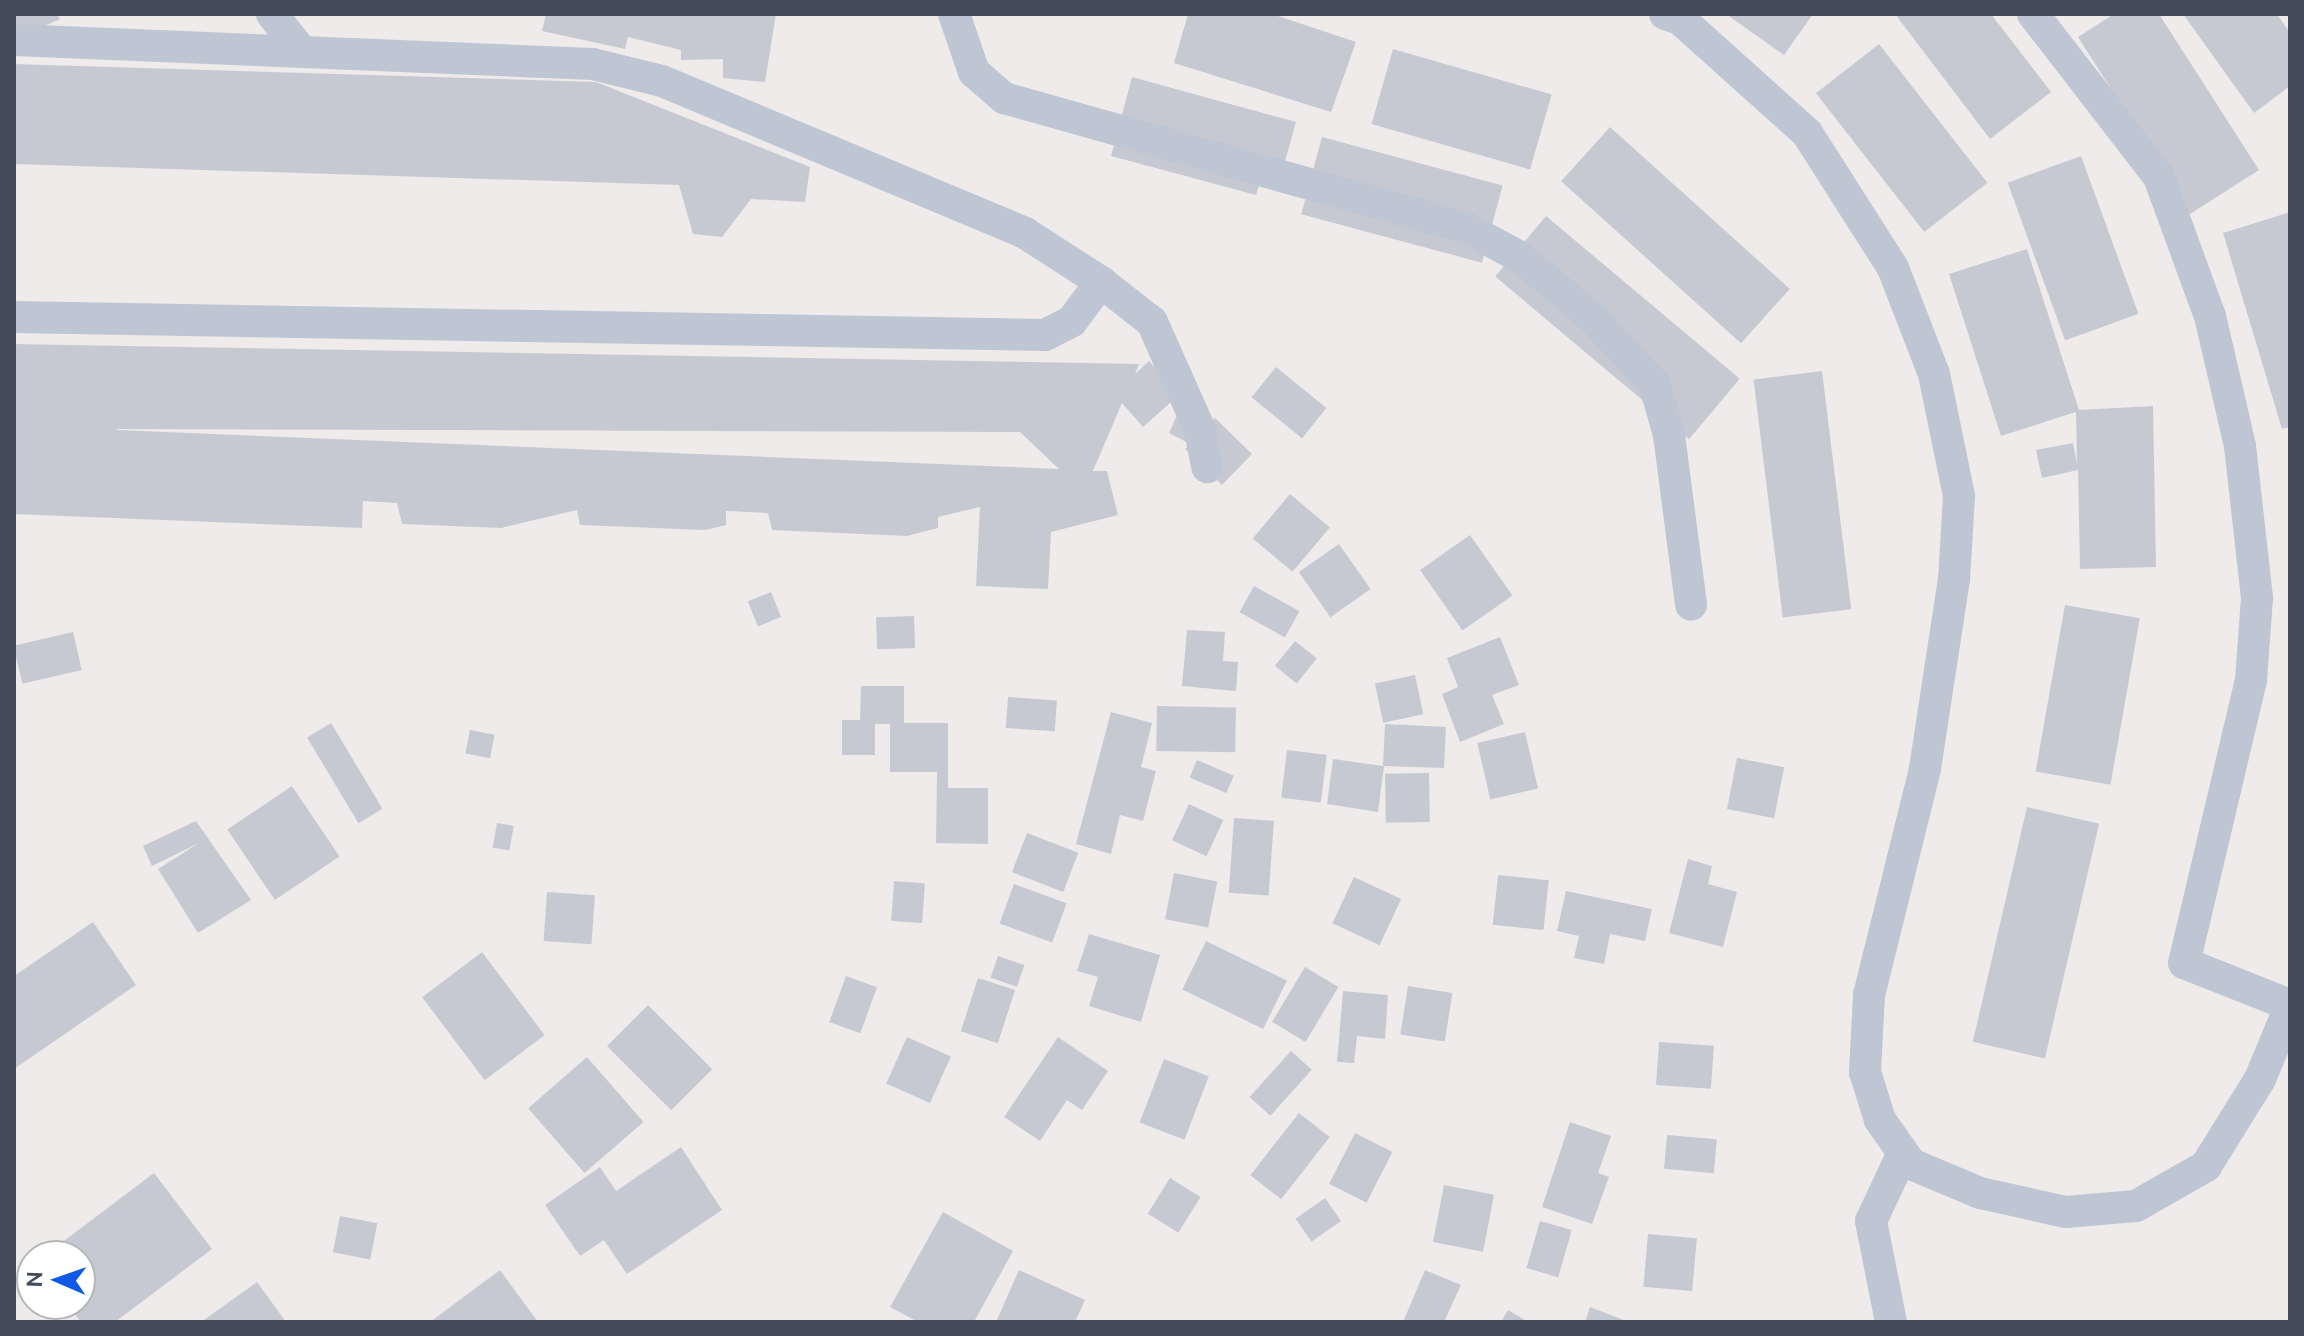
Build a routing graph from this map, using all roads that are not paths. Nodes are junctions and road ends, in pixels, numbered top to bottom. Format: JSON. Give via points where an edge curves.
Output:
{"nodes":[{"id":1,"x":272,"y":14,"type":"edge"},
{"id":2,"x":954,"y":14,"type":"edge"},
{"id":3,"x":1665,"y":14,"type":"edge"},
{"id":4,"x":2033,"y":14,"type":"edge"},
{"id":5,"x":14,"y":40,"type":"edge"},
{"id":6,"x":302,"y":52,"type":"junction"},
{"id":7,"x":1101,"y":282,"type":"junction"},
{"id":8,"x":14,"y":317,"type":"edge"},
{"id":9,"x":1207,"y":467,"type":"dead end"},
{"id":10,"x":1691,"y":605,"type":"dead end"},
{"id":11,"x":2290,"y":1006,"type":"edge"},
{"id":12,"x":1903,"y":1153,"type":"junction"},
{"id":13,"x":1891,"y":1322,"type":"edge"}],
"edges":[{"from":1,"to":6,"type":"street"},
{"from":2,"to":10,"type":"street","via":[[974,72],[1004,98],[1466,228],[1520,257],[1593,318],[1655,385],[1669,435]]},
{"from":3,"to":12,"type":"street","via":[[1680,19],[1807,133],[1893,268],[1934,374],[1947,435],[1959,496],[1954,579],[1925,769],[1869,995],[1865,1072],[1880,1120]]},
{"from":4,"to":11,"type":"street","via":[[2159,177],[2210,316],[2240,446],[2257,598],[2251,680],[2184,963]]},
{"from":5,"to":6,"type":"street"},
{"from":6,"to":7,"type":"street","via":[[593,64],[662,81],[1025,233]]},
{"from":7,"to":8,"type":"street","via":[[1072,321],[1045,335]]},
{"from":7,"to":9,"type":"street","via":[[1152,322],[1200,430]]},
{"from":11,"to":12,"type":"street","via":[[2260,1079],[2206,1166],[2136,1206],[2066,1212],[1980,1193],[1911,1164]]},
{"from":12,"to":13,"type":"street","via":[[1871,1221]]}]}
